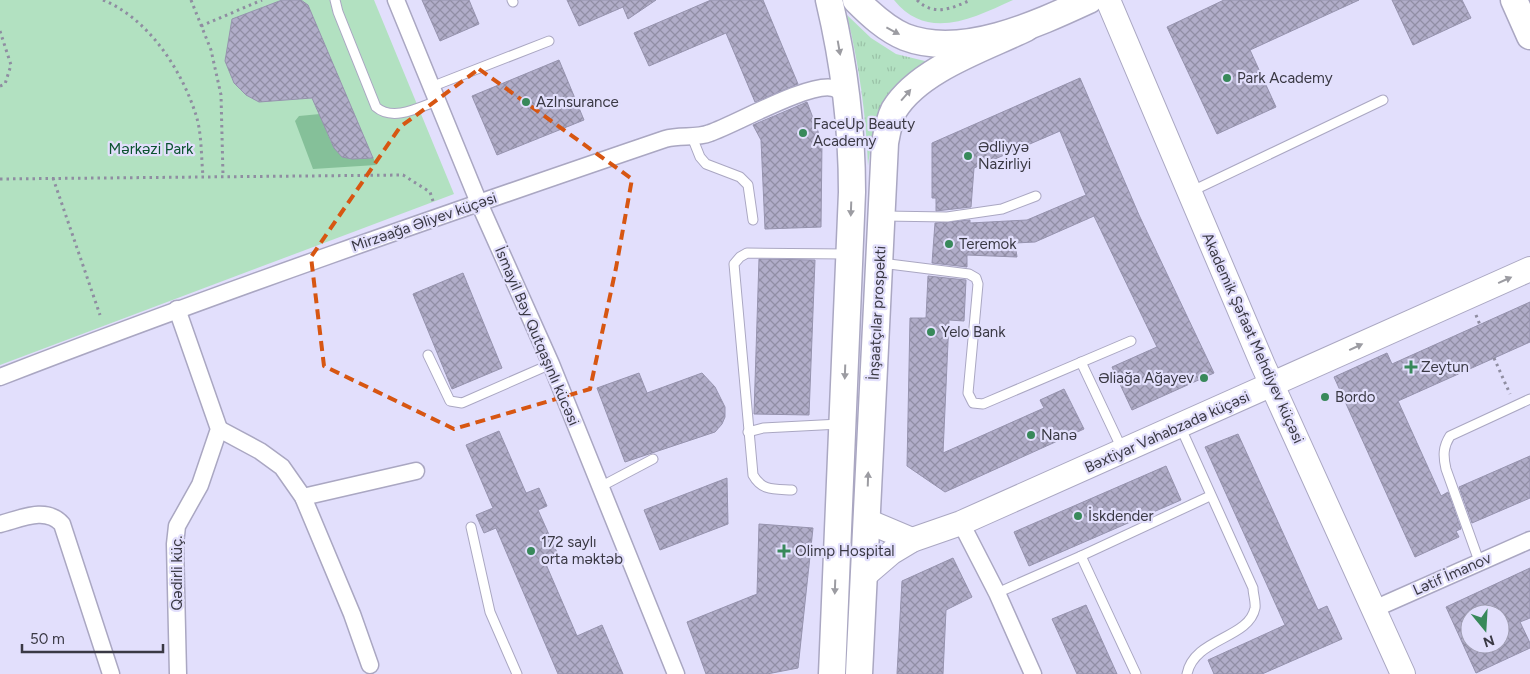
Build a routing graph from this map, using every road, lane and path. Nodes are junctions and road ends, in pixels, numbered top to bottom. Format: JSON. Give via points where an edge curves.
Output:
{"nodes":[{"id":1,"x":103,"y":0,"type":"edge"},
{"id":2,"x":191,"y":0,"type":"edge"},
{"id":3,"x":262,"y":0,"type":"edge"},
{"id":4,"x":335,"y":0,"type":"edge"},
{"id":5,"x":396,"y":0,"type":"edge"},
{"id":6,"x":830,"y":0,"type":"edge"},
{"id":7,"x":856,"y":0,"type":"edge"},
{"id":8,"x":917,"y":0,"type":"edge"},
{"id":9,"x":971,"y":0,"type":"edge"},
{"id":10,"x":1089,"y":0,"type":"edge"},
{"id":11,"x":1108,"y":0,"type":"edge"},
{"id":12,"x":1514,"y":0,"type":"edge"},
{"id":13,"x":201,"y":26,"type":"junction"},
{"id":14,"x":1026,"y":28,"type":"junction"},
{"id":15,"x":0,"y":31,"type":"edge"},
{"id":16,"x":1530,"y":36,"type":"edge"},
{"id":17,"x":549,"y":41,"type":"dead end"},
{"id":18,"x":0,"y":86,"type":"edge"},
{"id":19,"x":434,"y":94,"type":"junction"},
{"id":20,"x":847,"y":100,"type":"junction"},
{"id":21,"x":1383,"y":100,"type":"dead end"},
{"id":22,"x":692,"y":137,"type":"junction"},
{"id":23,"x":203,"y":176,"type":"junction"},
{"id":24,"x":223,"y":176,"type":"junction"},
{"id":25,"x":53,"y":178,"type":"junction"},
{"id":26,"x":0,"y":179,"type":"edge"},
{"id":27,"x":1190,"y":192,"type":"junction"},
{"id":28,"x":1036,"y":196,"type":"dead end"},
{"id":29,"x":434,"y":202,"type":"dead end"},
{"id":30,"x":479,"y":202,"type":"junction"},
{"id":31,"x":882,"y":216,"type":"junction"},
{"id":32,"x":753,"y":220,"type":"dead end"},
{"id":33,"x":850,"y":254,"type":"junction"},
{"id":34,"x":880,"y":263,"type":"junction"},
{"id":35,"x":1530,"y":269,"type":"edge"},
{"id":36,"x":177,"y":309,"type":"junction"},
{"id":37,"x":100,"y":315,"type":"dead end"},
{"id":38,"x":1131,"y":341,"type":"dead end"},
{"id":39,"x":428,"y":355,"type":"dead end"},
{"id":40,"x":1494,"y":358,"type":"dead end"},
{"id":41,"x":1082,"y":362,"type":"junction"},
{"id":42,"x":551,"y":364,"type":"junction"},
{"id":43,"x":0,"y":377,"type":"edge"},
{"id":44,"x":1273,"y":385,"type":"junction"},
{"id":45,"x":1530,"y":399,"type":"edge"},
{"id":46,"x":1515,"y":406,"type":"junction"},
{"id":47,"x":843,"y":423,"type":"junction"},
{"id":48,"x":1180,"y":426,"type":"junction"},
{"id":49,"x":219,"y":429,"type":"junction"},
{"id":50,"x":748,"y":432,"type":"junction"},
{"id":51,"x":1123,"y":451,"type":"junction"},
{"id":52,"x":654,"y":459,"type":"dead end"},
{"id":53,"x":416,"y":471,"type":"dead end"},
{"id":54,"x":600,"y":487,"type":"junction"},
{"id":55,"x":792,"y":490,"type":"dead end"},
{"id":56,"x":303,"y":496,"type":"junction"},
{"id":57,"x":1210,"y":496,"type":"junction"},
{"id":58,"x":867,"y":521,"type":"junction"},
{"id":59,"x":961,"y":523,"type":"junction"},
{"id":60,"x":0,"y":524,"type":"edge"},
{"id":61,"x":471,"y":528,"type":"dead end"},
{"id":62,"x":912,"y":540,"type":"junction"},
{"id":63,"x":1530,"y":540,"type":"edge"},
{"id":64,"x":1081,"y":556,"type":"junction"},
{"id":65,"x":1480,"y":561,"type":"junction"},
{"id":66,"x":864,"y":576,"type":"junction"},
{"id":67,"x":997,"y":592,"type":"junction"},
{"id":68,"x":1374,"y":609,"type":"junction"},
{"id":69,"x":370,"y":665,"type":"dead end"},
{"id":70,"x":174,"y":673,"type":"edge"},
{"id":71,"x":111,"y":674,"type":"edge"},
{"id":72,"x":516,"y":674,"type":"edge"},
{"id":73,"x":676,"y":674,"type":"edge"},
{"id":74,"x":832,"y":674,"type":"edge"},
{"id":75,"x":860,"y":674,"type":"edge"},
{"id":76,"x":1032,"y":674,"type":"edge"},
{"id":77,"x":1136,"y":674,"type":"edge"},
{"id":78,"x":1187,"y":674,"type":"edge"},
{"id":79,"x":1403,"y":674,"type":"edge"}],
"edges":[{"from":1,"to":23,"type":"path","via":[[117,6],[150,33],[176,70],[196,113]]},
{"from":2,"to":13,"type":"path"},
{"from":3,"to":13,"type":"path"},
{"from":4,"to":19,"type":"lane","via":[[376,107],[381,111],[404,113]]},
{"from":5,"to":19,"type":"street","name":"İsmayil Bəy Qutqaşınlı kücəsi"},
{"from":6,"to":20,"type":"main road","name":"İnşaatçılar prospekti","one_way":true},
{"from":7,"to":14,"type":"main road","one_way":true,"via":[[886,27],[921,42],[966,42]]},
{"from":8,"to":9,"type":"path","via":[[923,6],[947,11]]},
{"from":10,"to":14,"type":"main road"},
{"from":11,"to":27,"type":"street","name":"Akademik Şəfaət Mehdiyev küçəsi"},
{"from":12,"to":16,"type":"main road"},
{"from":13,"to":24,"type":"path","via":[[211,50],[221,95]]},
{"from":31,"to":14,"type":"main road","name":"İnşaatçılar prospekti","one_way":true,"via":[[889,121],[907,93],[938,70]]},
{"from":15,"to":18,"type":"path","via":[[11,66],[5,84]]},
{"from":17,"to":19,"type":"lane"},
{"from":19,"to":30,"type":"street","name":"İsmayil Bəy Qutqaşınlı kücəsi"},
{"from":20,"to":22,"type":"street","name":"Mirzəağa Əliyev küçəsi","via":[[832,87],[806,91],[711,133]]},
{"from":20,"to":33,"type":"main road","name":"İnşaatçılar prospekti","one_way":true,"via":[[852,148]]},
{"from":21,"to":27,"type":"lane"},
{"from":22,"to":30,"type":"street","name":"Mirzəağa Əliyev küçəsi","via":[[665,139]]},
{"from":22,"to":32,"type":"lane","via":[[706,164],[740,176],[748,185]]},
{"from":23,"to":24,"type":"path"},
{"from":23,"to":25,"type":"path"},
{"from":24,"to":29,"type":"path","via":[[403,175],[430,192]]},
{"from":25,"to":26,"type":"path"},
{"from":25,"to":37,"type":"path"},
{"from":27,"to":44,"type":"street","name":"Akademik Şəfaət Mehdiyev küçəsi"},
{"from":28,"to":31,"type":"lane","via":[[1002,209],[948,217]]},
{"from":30,"to":36,"type":"street","name":"Mirzəağa Əliyev küçəsi"},
{"from":30,"to":42,"type":"street","name":"İsmayil Bəy Qutqaşınlı kücəsi"},
{"from":31,"to":34,"type":"main road","name":"İnşaatçılar prospekti"},
{"from":33,"to":47,"type":"main road","name":"İnşaatçılar prospekti","one_way":true},
{"from":33,"to":50,"type":"lane","via":[[747,253],[734,264]]},
{"from":34,"to":41,"type":"lane","via":[[969,274],[976,278],[968,393],[973,403],[983,404]]},
{"from":58,"to":34,"type":"main road","name":"İnşaatçılar prospekti","one_way":true},
{"from":44,"to":35,"type":"street","name":"Bəxtiyar Vahabzadə küçəsi","one_way":true},
{"from":36,"to":43,"type":"street","name":"Mirzəağa Əliyev küçəsi"},
{"from":36,"to":49,"type":"street"},
{"from":38,"to":41,"type":"lane"},
{"from":39,"to":42,"type":"lane","via":[[450,401],[462,403]]},
{"from":40,"to":46,"type":"path"},
{"from":41,"to":51,"type":"lane"},
{"from":42,"to":54,"type":"street","name":"İsmayil Bəy Qutqaşınlı kücəsi"},
{"from":44,"to":48,"type":"street","name":"Bəxtiyar Vahabzadə küçəsi"},
{"from":44,"to":68,"type":"street","name":"Akademik Şəfaət Mehdiyev küçəsi"},
{"from":45,"to":46,"type":"lane"},
{"from":46,"to":65,"type":"lane","via":[[1450,436],[1445,444],[1446,469]]},
{"from":47,"to":50,"type":"lane","via":[[763,428]]},
{"from":47,"to":74,"type":"main road","name":"İnşaatçılar prospekti","one_way":true},
{"from":48,"to":51,"type":"street","name":"Bəxtiyar Vahabzadə küçəsi"},
{"from":48,"to":57,"type":"lane"},
{"from":49,"to":56,"type":"street","via":[[282,467]]},
{"from":49,"to":70,"type":"street","name":"Qədirli küç.","via":[[200,485],[177,526]]},
{"from":50,"to":55,"type":"lane","via":[[753,475],[758,484],[765,489]]},
{"from":51,"to":59,"type":"street","name":"Bəxtiyar Vahabzadə küçəsi"},
{"from":52,"to":54,"type":"lane"},
{"from":53,"to":56,"type":"street"},
{"from":54,"to":73,"type":"street","name":"İsmayil Bəy Qutqaşınlı kücəsi"},
{"from":56,"to":69,"type":"street"},
{"from":57,"to":64,"type":"lane"},
{"from":57,"to":78,"type":"lane","via":[[1253,588],[1255,608],[1249,620],[1199,652],[1189,665]]},
{"from":58,"to":62,"type":"street"},
{"from":58,"to":66,"type":"main road","name":"İnşaatçılar prospekti"},
{"from":59,"to":62,"type":"street","name":"Bəxtiyar Vahabzadə küçəsi"},
{"from":59,"to":67,"type":"street"},
{"from":60,"to":71,"type":"street","via":[[46,514],[55,516],[62,524]]},
{"from":61,"to":72,"type":"lane","via":[[490,612]]},
{"from":62,"to":66,"type":"street","name":"Bəxtiyar Vahabzadə küçəsi"},
{"from":63,"to":65,"type":"street","name":"Lətif İmanov"},
{"from":64,"to":67,"type":"lane"},
{"from":64,"to":77,"type":"lane"},
{"from":65,"to":68,"type":"street","name":"Lətif İmanov"},
{"from":66,"to":75,"type":"main road","name":"İnşaatçılar prospekti"},
{"from":67,"to":76,"type":"street"},
{"from":68,"to":79,"type":"street","name":"Akademik Şəfaət Mehdiyev küçəsi"}]}
